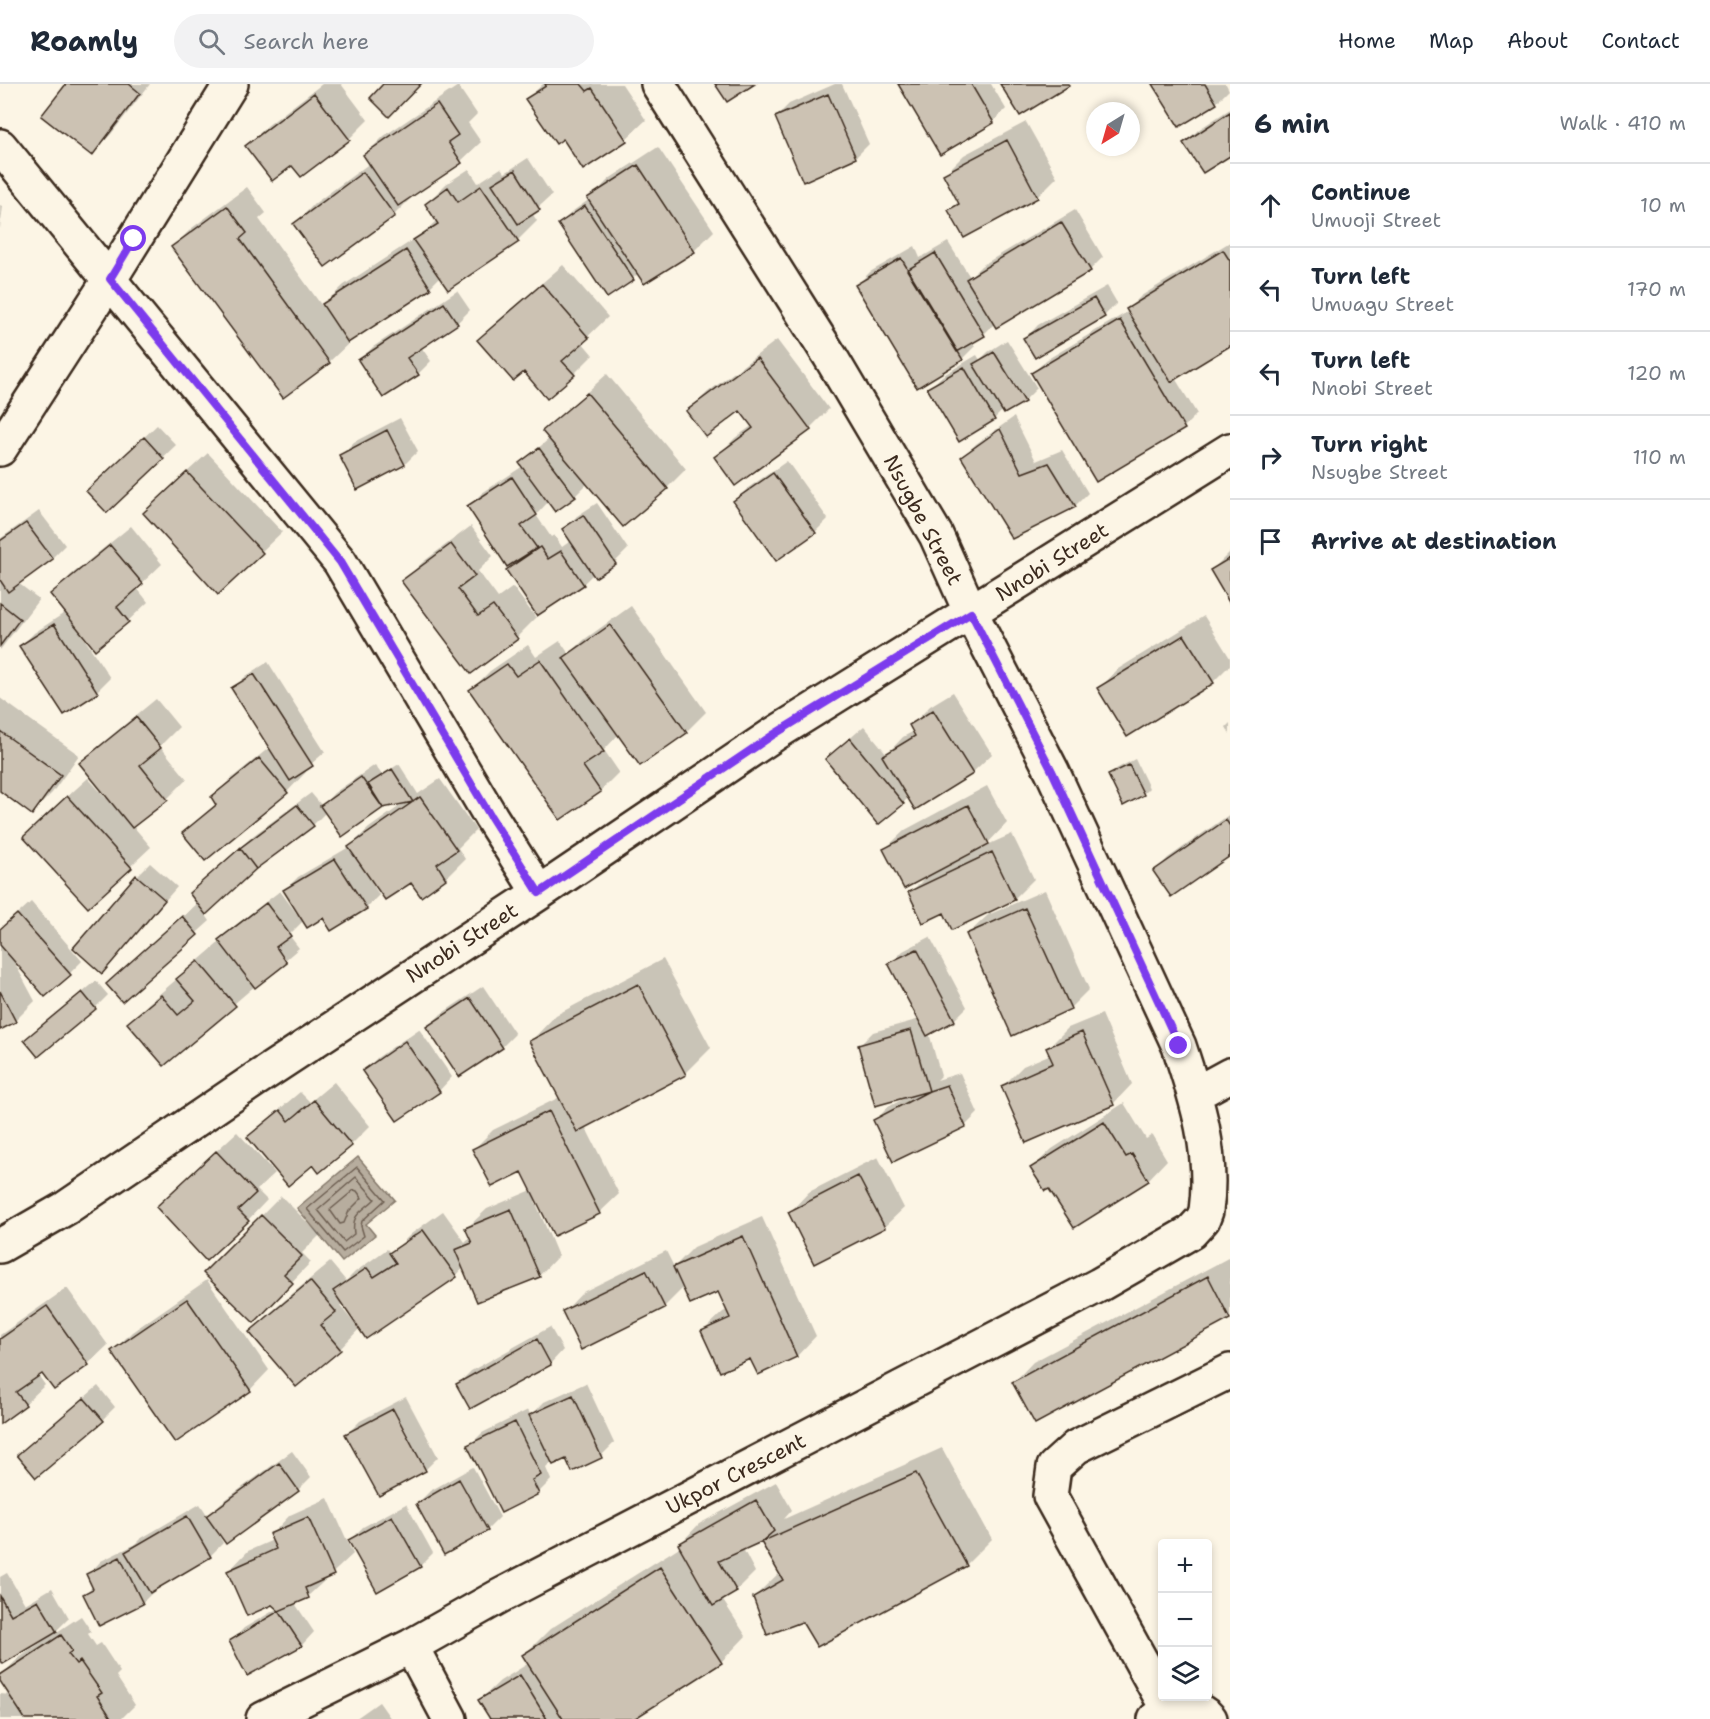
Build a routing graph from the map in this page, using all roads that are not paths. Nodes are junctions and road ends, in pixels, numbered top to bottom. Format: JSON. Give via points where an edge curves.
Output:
{"nodes":[{"id":1,"x":231,"y":84,"type":"edge"},
{"id":2,"x":658,"y":84,"type":"edge"},
{"id":3,"x":0,"y":146,"type":"edge"},
{"id":4,"x":110,"y":279,"type":"junction"},
{"id":5,"x":0,"y":449,"type":"edge"},
{"id":6,"x":1230,"y":450,"type":"edge"},
{"id":7,"x":971,"y":613,"type":"junction"},
{"id":8,"x":539,"y":893,"type":"junction"},
{"id":9,"x":1230,"y":1075,"type":"edge"},
{"id":10,"x":1195,"y":1094,"type":"junction"},
{"id":11,"x":1203,"y":1219,"type":"joint"},
{"id":12,"x":2,"y":1240,"type":"edge"},
{"id":13,"x":1230,"y":1371,"type":"edge"},
{"id":14,"x":411,"y":1646,"type":"junction"},
{"id":15,"x":1162,"y":1714,"type":"edge"},
{"id":16,"x":263,"y":1719,"type":"edge"},
{"id":17,"x":450,"y":1719,"type":"edge"},
{"id":18,"x":1210,"y":1719,"type":"edge"}],
"edges":[{"from":1,"to":4,"type":"street"},
{"from":2,"to":7,"type":"street","name":"Nsugbe Street","via":[[831,356],[936,535]]},
{"from":3,"to":4,"type":"street"},
{"from":4,"to":5,"type":"street"},
{"from":4,"to":8,"type":"street","via":[[340,562]]},
{"from":6,"to":7,"type":"street","name":"Nnobi Street"},
{"from":7,"to":8,"type":"street","name":"Nnobi Street","via":[[773,735]]},
{"from":7,"to":10,"type":"street","name":"Nsugbe Street","via":[[1057,781],[1179,1046]]},
{"from":8,"to":12,"type":"street","name":"Nnobi Street","via":[[66,1208]]},
{"from":9,"to":10,"type":"street"},
{"from":10,"to":11,"type":"street","name":"Nsugbe Street","via":[[1207,1146],[1207,1204]]},
{"from":11,"to":14,"type":"street","name":"Ukpor Crescent","via":[[1191,1232],[1100,1285],[498,1597]]},
{"from":13,"to":15,"type":"street","via":[[1076,1447],[1054,1467],[1050,1496]]},
{"from":14,"to":16,"type":"street","name":"Ukpor Crescent"},
{"from":14,"to":17,"type":"street"},
{"from":15,"to":18,"type":"street","via":[[1187,1707]]}]}
